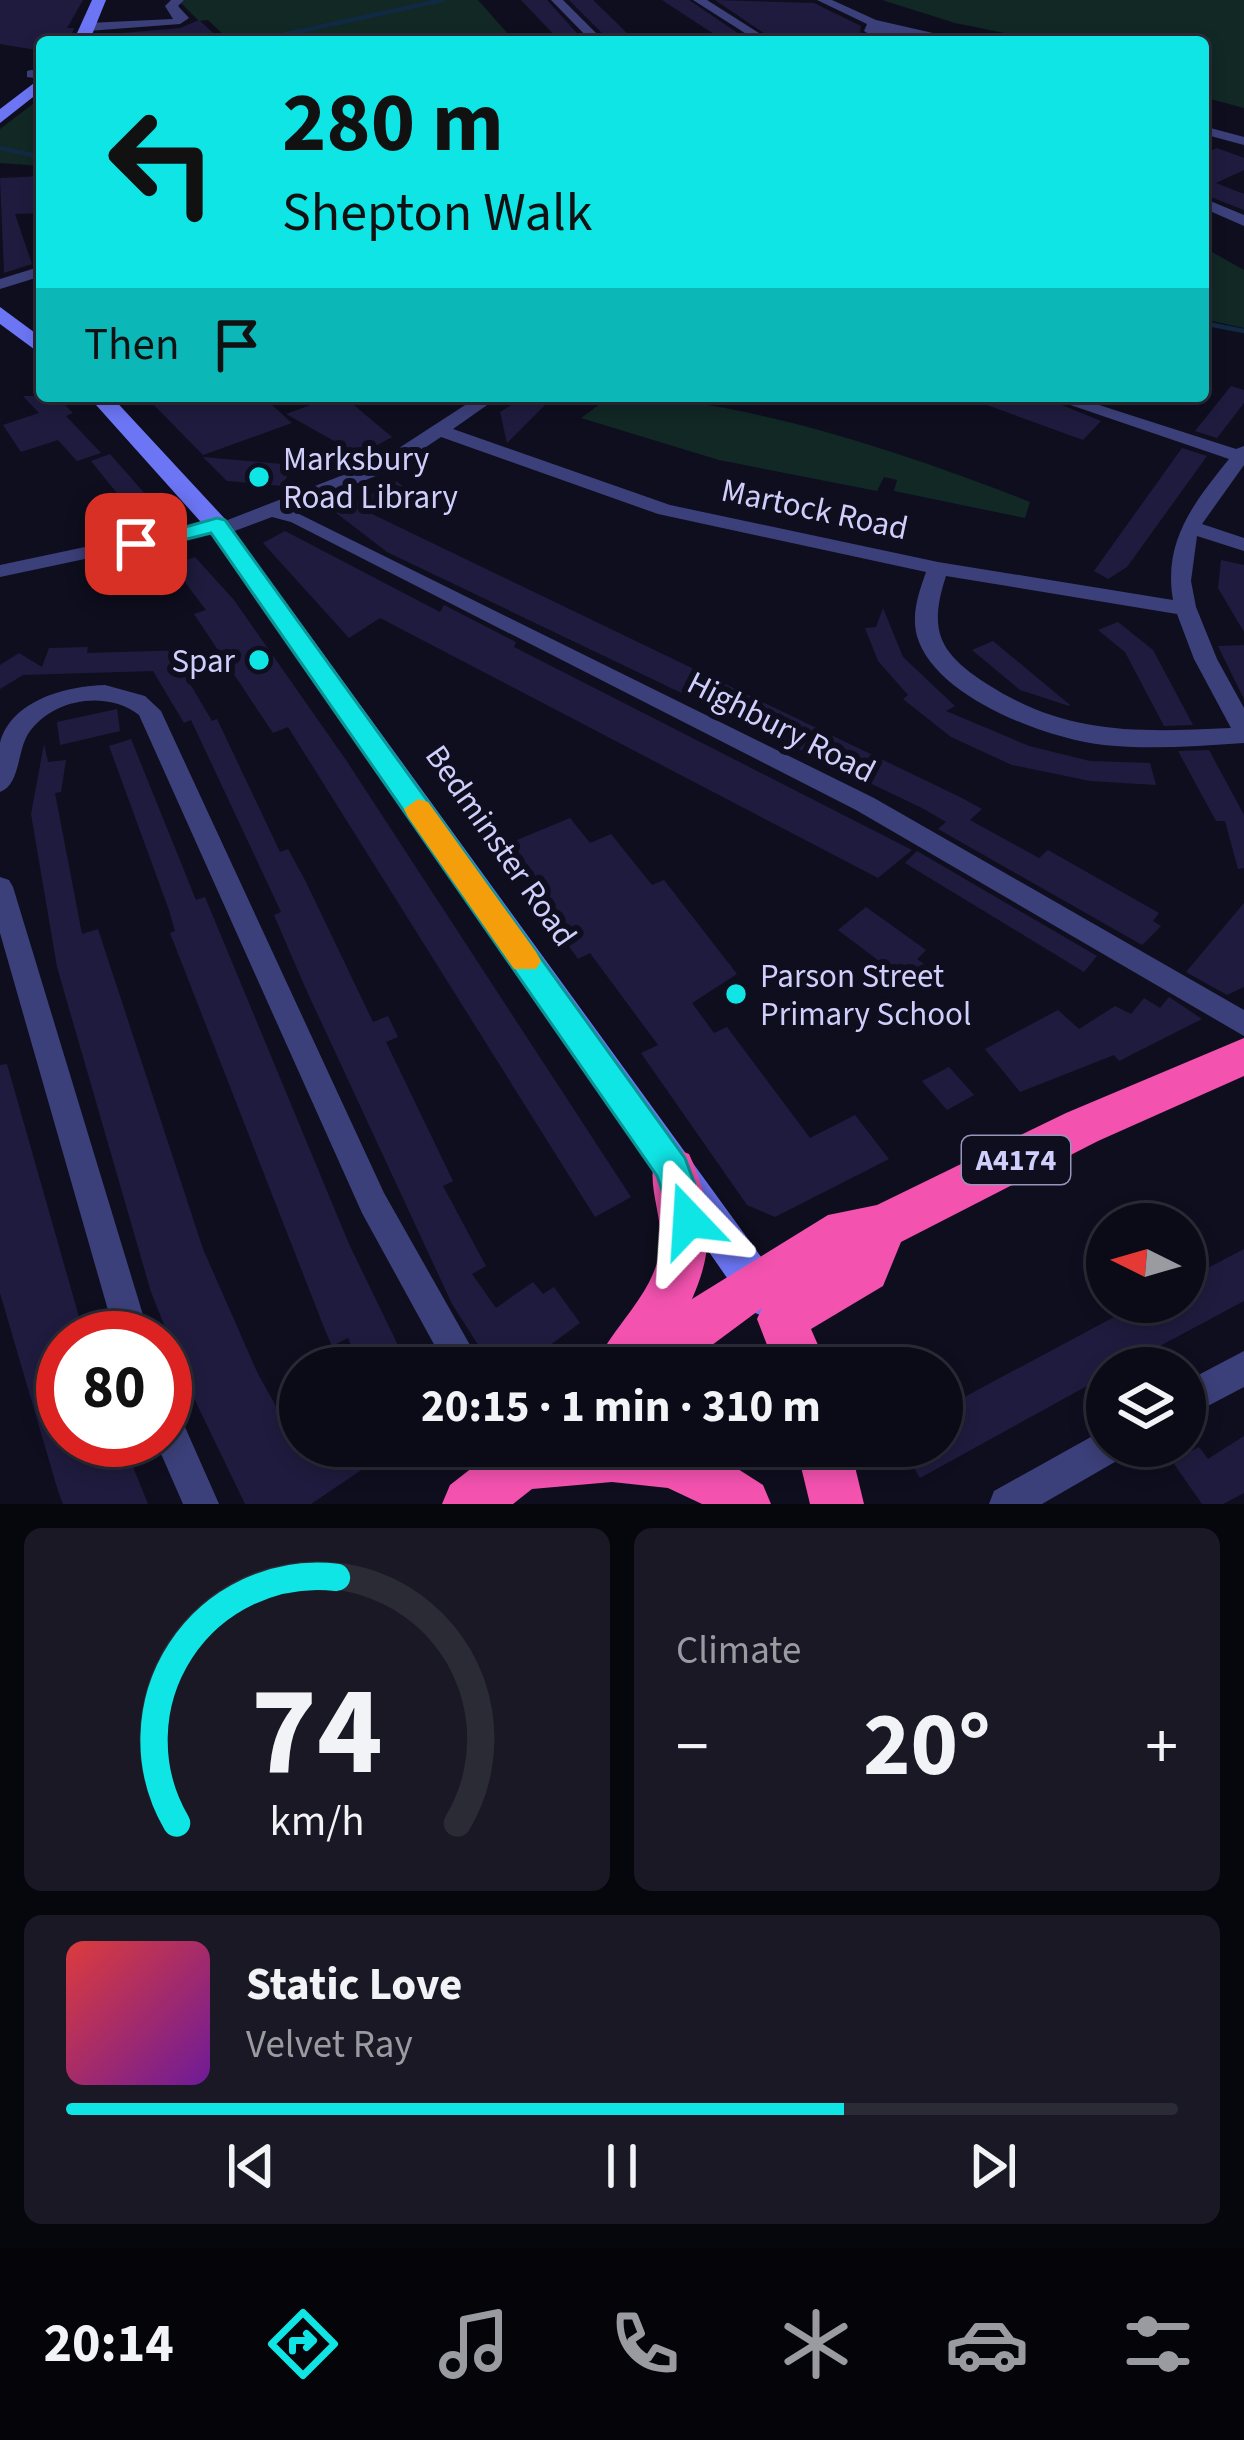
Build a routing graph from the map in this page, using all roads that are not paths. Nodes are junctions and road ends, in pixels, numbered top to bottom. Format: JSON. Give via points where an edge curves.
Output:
{"nodes":[{"id":1,"x":99,"y":0,"type":"edge"},
{"id":2,"x":178,"y":0,"type":"edge"},
{"id":3,"x":557,"y":0,"type":"edge"},
{"id":4,"x":699,"y":0,"type":"edge"},
{"id":5,"x":823,"y":0,"type":"edge"},
{"id":6,"x":873,"y":23,"type":"junction"},
{"id":7,"x":84,"y":35,"type":"edge"},
{"id":8,"x":593,"y":36,"type":"edge"},
{"id":9,"x":757,"y":36,"type":"edge"},
{"id":10,"x":914,"y":36,"type":"edge"},
{"id":11,"x":943,"y":36,"type":"edge"},
{"id":12,"x":36,"y":77,"type":"edge"},
{"id":13,"x":8,"y":99,"type":"edge"},
{"id":14,"x":0,"y":118,"type":"edge"},
{"id":15,"x":1209,"y":132,"type":"edge"},
{"id":16,"x":1244,"y":141,"type":"edge"},
{"id":17,"x":1209,"y":205,"type":"edge"},
{"id":18,"x":1244,"y":221,"type":"edge"},
{"id":19,"x":36,"y":273,"type":"edge"},
{"id":20,"x":0,"y":284,"type":"edge"},
{"id":21,"x":4,"y":321,"type":"edge"},
{"id":22,"x":36,"y":345,"type":"edge"},
{"id":23,"x":104,"y":402,"type":"edge"},
{"id":24,"x":482,"y":402,"type":"edge"},
{"id":25,"x":1072,"y":402,"type":"edge"},
{"id":26,"x":441,"y":431,"type":"junction"},
{"id":27,"x":1242,"y":455,"type":"edge"},
{"id":28,"x":277,"y":512,"type":"junction"},
{"id":29,"x":1190,"y":527,"type":"junction"},
{"id":30,"x":219,"y":528,"type":"junction"},
{"id":31,"x":1244,"y":545,"type":"edge"},
{"id":32,"x":938,"y":568,"type":"junction"},
{"id":33,"x":0,"y":571,"type":"edge"},
{"id":34,"x":1186,"y":609,"type":"junction"},
{"id":35,"x":1244,"y":733,"type":"edge"},
{"id":36,"x":0,"y":783,"type":"edge"},
{"id":37,"x":0,"y":887,"type":"edge"},
{"id":38,"x":1244,"y":1024,"type":"edge"},
{"id":39,"x":1244,"y":1056,"type":"edge"},
{"id":40,"x":673,"y":1169,"type":"junction"},
{"id":41,"x":768,"y":1301,"type":"junction"},
{"id":42,"x":125,"y":1311,"type":"edge"},
{"id":43,"x":454,"y":1347,"type":"edge"},
{"id":44,"x":635,"y":1347,"type":"edge"},
{"id":45,"x":679,"y":1347,"type":"edge"},
{"id":46,"x":791,"y":1347,"type":"edge"},
{"id":47,"x":1244,"y":1368,"type":"edge"},
{"id":48,"x":1206,"y":1389,"type":"edge"},
{"id":49,"x":1086,"y":1458,"type":"edge"},
{"id":50,"x":185,"y":1467,"type":"edge"},
{"id":51,"x":510,"y":1467,"type":"edge"},
{"id":52,"x":688,"y":1467,"type":"edge"},
{"id":53,"x":828,"y":1467,"type":"edge"},
{"id":54,"x":201,"y":1504,"type":"edge"},
{"id":55,"x":469,"y":1504,"type":"edge"},
{"id":56,"x":744,"y":1504,"type":"edge"},
{"id":57,"x":837,"y":1504,"type":"edge"},
{"id":58,"x":1007,"y":1504,"type":"edge"}],
"edges":[{"from":1,"to":7,"type":"main road"},
{"from":2,"to":7,"type":"street","via":[[171,6],[184,18],[176,22]]},
{"from":3,"to":8,"type":"street"},
{"from":4,"to":9,"type":"street"},
{"from":5,"to":6,"type":"street"},
{"from":6,"to":10,"type":"street","via":[[876,33]]},
{"from":6,"to":11,"type":"street"},
{"from":12,"to":13,"type":"main road"},
{"from":13,"to":14,"type":"main road"},
{"from":15,"to":16,"type":"street"},
{"from":17,"to":18,"type":"street"},
{"from":19,"to":20,"type":"street"},
{"from":21,"to":22,"type":"main road"},
{"from":23,"to":30,"type":"main road","name":"Bedminster Road"},
{"from":24,"to":26,"type":"street"},
{"from":25,"to":27,"type":"street"},
{"from":26,"to":28,"type":"street","via":[[364,476]]},
{"from":26,"to":32,"type":"street","name":"Martock Road","via":[[665,510]]},
{"from":27,"to":29,"type":"street"},
{"from":28,"to":30,"type":"street"},
{"from":28,"to":38,"type":"street","name":"Highbury Road","via":[[865,804]]},
{"from":29,"to":31,"type":"street"},
{"from":29,"to":34,"type":"street","via":[[1181,575]]},
{"from":30,"to":33,"type":"street"},
{"from":30,"to":40,"type":"main road","name":"Bedminster Road"},
{"from":32,"to":34,"type":"street","name":"Martock Road"},
{"from":32,"to":35,"type":"street","via":[[921,615],[929,642],[950,670],[1014,714],[1096,739]]},
{"from":34,"to":35,"type":"street"},
{"from":36,"to":43,"type":"street","via":[[14,737],[41,709],[98,693],[140,701],[373,1203]]},
{"from":37,"to":42,"type":"street"},
{"from":39,"to":41,"type":"highway","number":"A4174","via":[[882,1227],[866,1270]]},
{"from":40,"to":41,"type":"main road","name":"Bedminster Road"},
{"from":40,"to":44,"type":"highway","via":[[689,1220],[687,1245],[666,1304]]},
{"from":41,"to":45,"type":"highway"},
{"from":41,"to":46,"type":"highway","name":"Bedminster Road"},
{"from":47,"to":48,"type":"street"},
{"from":49,"to":58,"type":"street"},
{"from":50,"to":54,"type":"street"},
{"from":51,"to":55,"type":"highway"},
{"from":52,"to":56,"type":"highway"},
{"from":53,"to":57,"type":"highway"}]}
